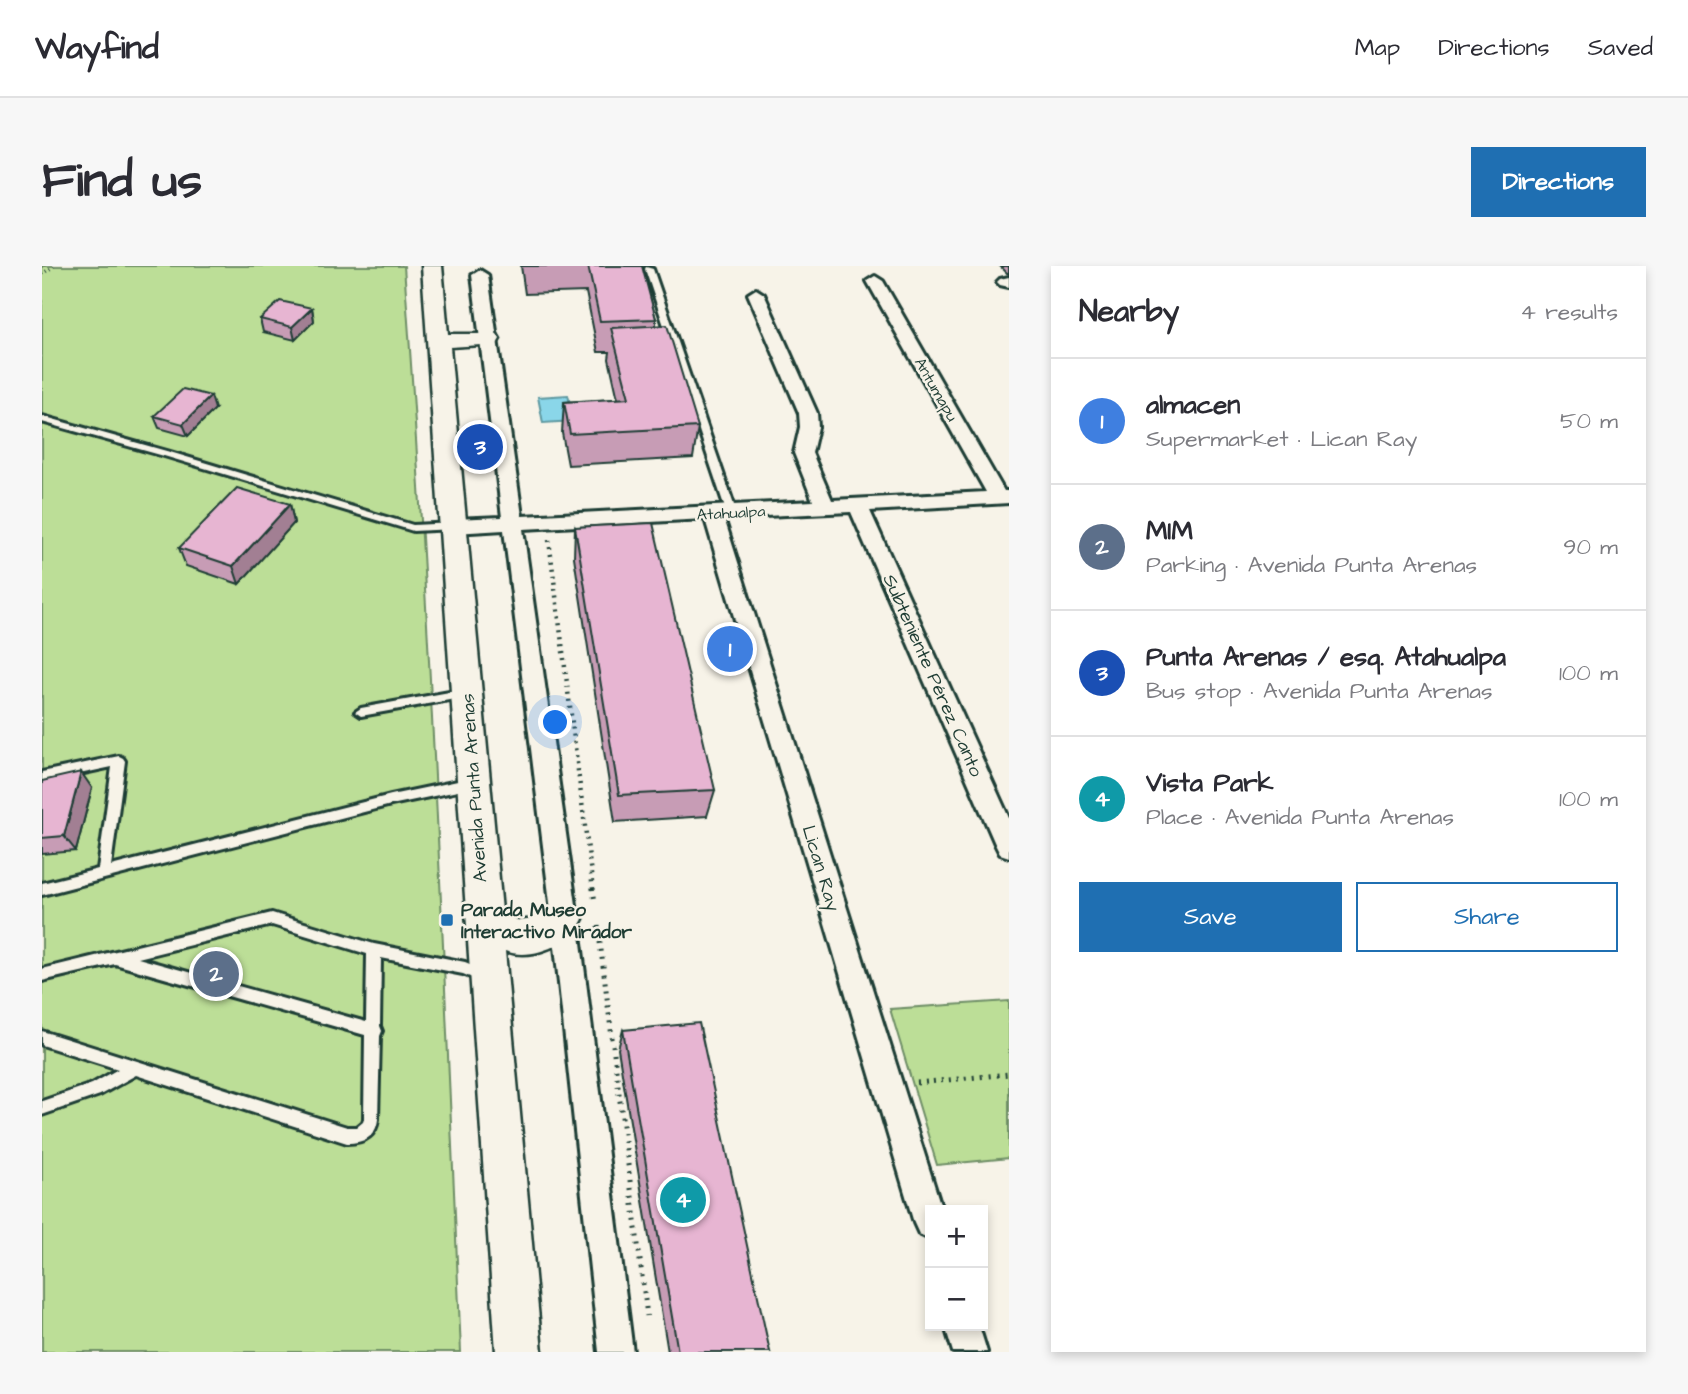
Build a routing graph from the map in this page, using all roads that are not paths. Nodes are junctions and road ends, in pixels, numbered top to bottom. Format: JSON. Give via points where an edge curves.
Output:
{"nodes":[{"id":1,"x":432,"y":266,"type":"edge"},
{"id":2,"x":649,"y":269,"type":"dead end"},
{"id":3,"x":480,"y":275,"type":"dead end"},
{"id":4,"x":875,"y":281,"type":"dead end"},
{"id":5,"x":756,"y":294,"type":"dead end"},
{"id":6,"x":489,"y":339,"type":"junction"},
{"id":7,"x":438,"y":341,"type":"junction"},
{"id":8,"x":42,"y":419,"type":"edge"},
{"id":9,"x":1004,"y":497,"type":"edge"},
{"id":10,"x":858,"y":505,"type":"junction"},
{"id":11,"x":825,"y":507,"type":"junction"},
{"id":12,"x":722,"y":512,"type":"junction"},
{"id":13,"x":513,"y":524,"type":"junction"},
{"id":14,"x":454,"y":526,"type":"junction"},
{"id":15,"x":466,"y":693,"type":"junction"},
{"id":16,"x":361,"y":712,"type":"dead end"},
{"id":17,"x":42,"y":777,"type":"edge"},
{"id":18,"x":473,"y":783,"type":"junction"},
{"id":19,"x":1009,"y":846,"type":"edge"},
{"id":20,"x":104,"y":873,"type":"junction"},
{"id":21,"x":42,"y":889,"type":"edge"},
{"id":22,"x":483,"y":917,"type":"junction"},
{"id":23,"x":586,"y":917,"type":"junction"},
{"id":24,"x":374,"y":950,"type":"junction"},
{"id":25,"x":115,"y":958,"type":"junction"},
{"id":26,"x":42,"y":975,"type":"edge"},
{"id":27,"x":487,"y":979,"type":"junction"},
{"id":28,"x":375,"y":1031,"type":"junction"},
{"id":29,"x":42,"y":1038,"type":"edge"},
{"id":30,"x":135,"y":1068,"type":"junction"},
{"id":31,"x":42,"y":1108,"type":"edge"},
{"id":32,"x":925,"y":1207,"type":"edge"},
{"id":33,"x":963,"y":1331,"type":"edge"},
{"id":34,"x":519,"y":1352,"type":"edge"},
{"id":35,"x":616,"y":1352,"type":"edge"},
{"id":36,"x":970,"y":1352,"type":"edge"}],
"edges":[{"from":1,"to":7,"type":"main road","name":"Avenida Punta Arenas"},
{"from":2,"to":12,"type":"lane"},
{"from":3,"to":6,"type":"street"},
{"from":4,"to":9,"type":"street","name":"Antumapu"},
{"from":5,"to":11,"type":"street","via":[[808,413],[803,453]]},
{"from":6,"to":7,"type":"main road"},
{"from":6,"to":13,"type":"street"},
{"from":7,"to":14,"type":"main road","name":"Avenida Punta Arenas"},
{"from":8,"to":14,"type":"lane","via":[[413,528]]},
{"from":9,"to":10,"type":"street","name":"Atahualpa"},
{"from":10,"to":11,"type":"street","name":"Atahualpa"},
{"from":10,"to":19,"type":"street","name":"Subteniente Pérez Canto"},
{"from":11,"to":12,"type":"street","name":"Atahualpa"},
{"from":12,"to":13,"type":"street","name":"Atahualpa"},
{"from":12,"to":32,"type":"street","name":"Lican Ray"},
{"from":13,"to":14,"type":"street","name":"Atahualpa"},
{"from":13,"to":23,"type":"street"},
{"from":14,"to":15,"type":"main road","name":"Avenida Punta Arenas"},
{"from":15,"to":16,"type":"lane"},
{"from":15,"to":18,"type":"main road","name":"Avenida Punta Arenas"},
{"from":17,"to":20,"type":"lane","via":[[119,761]]},
{"from":18,"to":20,"type":"lane"},
{"from":18,"to":22,"type":"main road","name":"Avenida Punta Arenas"},
{"from":20,"to":21,"type":"lane"},
{"from":22,"to":23,"type":"main road","via":[[502,933],[527,939]]},
{"from":22,"to":27,"type":"main road","name":"Avenida Punta Arenas"},
{"from":23,"to":35,"type":"street"},
{"from":24,"to":25,"type":"lane","via":[[272,919]]},
{"from":24,"to":27,"type":"lane","via":[[465,968]]},
{"from":24,"to":28,"type":"lane"},
{"from":25,"to":26,"type":"lane"},
{"from":25,"to":28,"type":"lane"},
{"from":27,"to":34,"type":"main road","name":"Avenida Punta Arenas"},
{"from":28,"to":30,"type":"lane","via":[[370,1126],[354,1136]]},
{"from":29,"to":30,"type":"lane"},
{"from":30,"to":31,"type":"lane","via":[[95,1090]]},
{"from":33,"to":36,"type":"street"}]}
